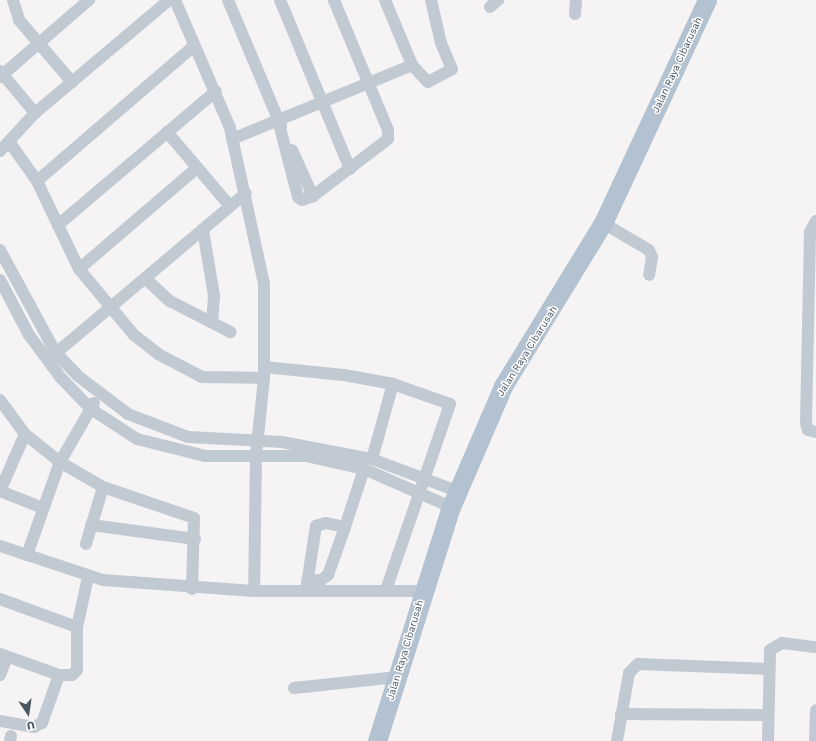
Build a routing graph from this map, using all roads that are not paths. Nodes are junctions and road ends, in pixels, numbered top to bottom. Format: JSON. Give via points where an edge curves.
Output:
{"nodes":[{"id":1,"x":13,"y":0,"type":"edge"},
{"id":2,"x":89,"y":0,"type":"edge"},
{"id":3,"x":169,"y":0,"type":"edge"},
{"id":4,"x":175,"y":0,"type":"edge"},
{"id":5,"x":228,"y":0,"type":"edge"},
{"id":6,"x":280,"y":0,"type":"edge"},
{"id":7,"x":334,"y":0,"type":"edge"},
{"id":8,"x":385,"y":0,"type":"edge"},
{"id":9,"x":431,"y":0,"type":"edge"},
{"id":10,"x":576,"y":0,"type":"edge"},
{"id":11,"x":707,"y":0,"type":"edge"},
{"id":12,"x":575,"y":14,"type":"dead end"},
{"id":13,"x":38,"y":44,"type":"junction"},
{"id":14,"x":192,"y":47,"type":"junction"},
{"id":15,"x":412,"y":65,"type":"junction"},
{"id":16,"x":1,"y":74,"type":"edge"},
{"id":17,"x":72,"y":82,"type":"junction"},
{"id":18,"x":368,"y":83,"type":"junction"},
{"id":19,"x":216,"y":91,"type":"junction"},
{"id":20,"x":322,"y":101,"type":"junction"},
{"id":21,"x":35,"y":113,"type":"junction"},
{"id":22,"x":278,"y":120,"type":"junction"},
{"id":23,"x":167,"y":132,"type":"junction"},
{"id":24,"x":232,"y":139,"type":"junction"},
{"id":25,"x":5,"y":147,"type":"edge"},
{"id":26,"x":197,"y":168,"type":"junction"},
{"id":27,"x":350,"y":169,"type":"junction"},
{"id":28,"x":37,"y":181,"type":"junction"},
{"id":29,"x":246,"y":193,"type":"junction"},
{"id":30,"x":230,"y":206,"type":"junction"},
{"id":31,"x":816,"y":221,"type":"edge"},
{"id":32,"x":603,"y":223,"type":"junction"},
{"id":33,"x":58,"y":225,"type":"junction"},
{"id":34,"x":204,"y":230,"type":"junction"},
{"id":35,"x":0,"y":250,"type":"edge"},
{"id":36,"x":79,"y":269,"type":"junction"},
{"id":37,"x":649,"y":275,"type":"dead end"},
{"id":38,"x":146,"y":279,"type":"junction"},
{"id":39,"x":0,"y":280,"type":"edge"},
{"id":40,"x":4,"y":295,"type":"edge"},
{"id":41,"x":110,"y":310,"type":"junction"},
{"id":42,"x":212,"y":322,"type":"junction"},
{"id":43,"x":230,"y":332,"type":"dead end"},
{"id":44,"x":56,"y":353,"type":"junction"},
{"id":45,"x":264,"y":372,"type":"junction"},
{"id":46,"x":393,"y":384,"type":"junction"},
{"id":47,"x":100,"y":394,"type":"junction"},
{"id":48,"x":0,"y":400,"type":"edge"},
{"id":49,"x":90,"y":409,"type":"junction"},
{"id":50,"x":4,"y":414,"type":"edge"},
{"id":51,"x":816,"y":432,"type":"edge"},
{"id":52,"x":25,"y":434,"type":"junction"},
{"id":53,"x":258,"y":442,"type":"junction"},
{"id":54,"x":256,"y":455,"type":"junction"},
{"id":55,"x":372,"y":459,"type":"junction"},
{"id":56,"x":60,"y":462,"type":"junction"},
{"id":57,"x":364,"y":469,"type":"junction"},
{"id":58,"x":426,"y":480,"type":"junction"},
{"id":59,"x":103,"y":487,"type":"junction"},
{"id":60,"x":0,"y":491,"type":"edge"},
{"id":61,"x":421,"y":492,"type":"junction"},
{"id":62,"x":454,"y":500,"type":"junction"},
{"id":63,"x":43,"y":508,"type":"junction"},
{"id":64,"x":91,"y":525,"type":"junction"},
{"id":65,"x":345,"y":527,"type":"junction"},
{"id":66,"x":195,"y":539,"type":"junction"},
{"id":67,"x":86,"y":544,"type":"dead end"},
{"id":68,"x":0,"y":546,"type":"edge"},
{"id":69,"x":27,"y":555,"type":"junction"},
{"id":70,"x":88,"y":577,"type":"junction"},
{"id":71,"x":306,"y":586,"type":"junction"},
{"id":72,"x":192,"y":589,"type":"junction"},
{"id":73,"x":386,"y":590,"type":"junction"},
{"id":74,"x":254,"y":591,"type":"junction"},
{"id":75,"x":423,"y":591,"type":"junction"},
{"id":76,"x":0,"y":599,"type":"edge"},
{"id":77,"x":77,"y":627,"type":"junction"},
{"id":78,"x":816,"y":647,"type":"edge"},
{"id":79,"x":3,"y":656,"type":"edge"},
{"id":80,"x":767,"y":669,"type":"junction"},
{"id":81,"x":0,"y":675,"type":"edge"},
{"id":82,"x":60,"y":675,"type":"junction"},
{"id":83,"x":397,"y":677,"type":"junction"},
{"id":84,"x":294,"y":688,"type":"dead end"},
{"id":85,"x":621,"y":714,"type":"junction"},
{"id":86,"x":768,"y":715,"type":"junction"},
{"id":87,"x":816,"y":718,"type":"edge"},
{"id":88,"x":0,"y":721,"type":"edge"},
{"id":89,"x":377,"y":741,"type":"edge"},
{"id":90,"x":618,"y":741,"type":"edge"},
{"id":91,"x":768,"y":741,"type":"edge"},
{"id":92,"x":815,"y":741,"type":"edge"}],
"edges":[{"from":1,"to":13,"type":"street","via":[[19,20]]},
{"from":2,"to":13,"type":"street"},
{"from":3,"to":17,"type":"street"},
{"from":4,"to":14,"type":"street"},
{"from":5,"to":22,"type":"street"},
{"from":6,"to":20,"type":"street"},
{"from":7,"to":18,"type":"street"},
{"from":8,"to":15,"type":"street"},
{"from":9,"to":15,"type":"street","via":[[441,43],[452,71],[424,81]]},
{"from":10,"to":12,"type":"street"},
{"from":11,"to":32,"type":"main road","name":"Jalan Raya Cibarusah"},
{"from":13,"to":16,"type":"street"},
{"from":13,"to":17,"type":"street"},
{"from":14,"to":19,"type":"street"},
{"from":14,"to":28,"type":"street"},
{"from":15,"to":18,"type":"street"},
{"from":16,"to":21,"type":"street"},
{"from":17,"to":21,"type":"street"},
{"from":18,"to":20,"type":"street"},
{"from":18,"to":27,"type":"street","via":[[389,135],[385,143]]},
{"from":19,"to":23,"type":"street"},
{"from":19,"to":24,"type":"street"},
{"from":20,"to":22,"type":"street"},
{"from":20,"to":27,"type":"street"},
{"from":21,"to":25,"type":"street"},
{"from":22,"to":24,"type":"street"},
{"from":22,"to":27,"type":"street","via":[[298,197],[306,200]]},
{"from":23,"to":26,"type":"street"},
{"from":23,"to":33,"type":"street"},
{"from":24,"to":29,"type":"street"},
{"from":25,"to":28,"type":"street"},
{"from":26,"to":30,"type":"street"},
{"from":26,"to":36,"type":"street"},
{"from":28,"to":33,"type":"street"},
{"from":29,"to":30,"type":"street"},
{"from":29,"to":45,"type":"street","via":[[264,284]]},
{"from":30,"to":34,"type":"street"},
{"from":31,"to":51,"type":"street","via":[[810,232],[806,423],[808,430]]},
{"from":32,"to":37,"type":"street","via":[[649,250],[652,257]]},
{"from":32,"to":62,"type":"main road","name":"Jalan Raya Cibarusah","via":[[503,386]]},
{"from":33,"to":36,"type":"street"},
{"from":34,"to":38,"type":"street"},
{"from":34,"to":42,"type":"street","via":[[214,296]]},
{"from":35,"to":44,"type":"street"},
{"from":36,"to":41,"type":"street"},
{"from":38,"to":41,"type":"street"},
{"from":38,"to":42,"type":"street","via":[[170,301]]},
{"from":39,"to":40,"type":"street"},
{"from":40,"to":49,"type":"street","via":[[48,362]]},
{"from":41,"to":44,"type":"street"},
{"from":41,"to":45,"type":"street","via":[[158,354],[202,377]]},
{"from":42,"to":43,"type":"street"},
{"from":44,"to":47,"type":"street"},
{"from":45,"to":46,"type":"street","via":[[291,367]]},
{"from":45,"to":53,"type":"street"},
{"from":46,"to":55,"type":"street"},
{"from":46,"to":58,"type":"street","via":[[450,404]]},
{"from":47,"to":49,"type":"street"},
{"from":47,"to":53,"type":"street","via":[[128,414],[176,433],[210,440]]},
{"from":48,"to":50,"type":"street"},
{"from":49,"to":54,"type":"street","via":[[137,439],[159,447],[205,456]]},
{"from":49,"to":56,"type":"street"},
{"from":50,"to":52,"type":"street"},
{"from":52,"to":56,"type":"street"},
{"from":52,"to":60,"type":"street"},
{"from":53,"to":54,"type":"street"},
{"from":53,"to":55,"type":"street","via":[[305,446]]},
{"from":54,"to":57,"type":"street","via":[[306,456]]},
{"from":54,"to":74,"type":"street"},
{"from":55,"to":58,"type":"street"},
{"from":56,"to":59,"type":"street"},
{"from":56,"to":63,"type":"street"},
{"from":57,"to":61,"type":"street"},
{"from":57,"to":65,"type":"street"},
{"from":58,"to":61,"type":"street"},
{"from":58,"to":62,"type":"street"},
{"from":59,"to":64,"type":"street"},
{"from":59,"to":66,"type":"street","via":[[194,518]]},
{"from":60,"to":63,"type":"street"},
{"from":61,"to":62,"type":"street"},
{"from":61,"to":73,"type":"street"},
{"from":62,"to":75,"type":"main road","name":"Jalan Raya Cibarusah"},
{"from":63,"to":69,"type":"street"},
{"from":64,"to":66,"type":"street"},
{"from":64,"to":67,"type":"street"},
{"from":65,"to":71,"type":"street","via":[[328,575]]},
{"from":65,"to":71,"type":"street","via":[[326,523],[316,526]]},
{"from":66,"to":72,"type":"street"},
{"from":68,"to":69,"type":"street"},
{"from":69,"to":70,"type":"street"},
{"from":70,"to":72,"type":"street"},
{"from":70,"to":77,"type":"street"},
{"from":71,"to":73,"type":"street"},
{"from":71,"to":74,"type":"street"},
{"from":72,"to":74,"type":"street"},
{"from":73,"to":75,"type":"street"},
{"from":75,"to":83,"type":"main road","name":"Jalan Raya Cibarusah"},
{"from":76,"to":77,"type":"street"},
{"from":77,"to":82,"type":"street","via":[[77,670],[72,675]]},
{"from":78,"to":80,"type":"street","via":[[774,645]]},
{"from":79,"to":81,"type":"street"},
{"from":79,"to":82,"type":"street"},
{"from":80,"to":85,"type":"street","via":[[638,664],[630,673]]},
{"from":80,"to":86,"type":"street"},
{"from":82,"to":88,"type":"street","via":[[42,723],[34,727]]},
{"from":83,"to":84,"type":"street"},
{"from":83,"to":89,"type":"main road","name":"Jalan Raya Cibarusah"},
{"from":85,"to":86,"type":"street"},
{"from":85,"to":90,"type":"street"},
{"from":86,"to":91,"type":"street"},
{"from":87,"to":92,"type":"street"}]}
